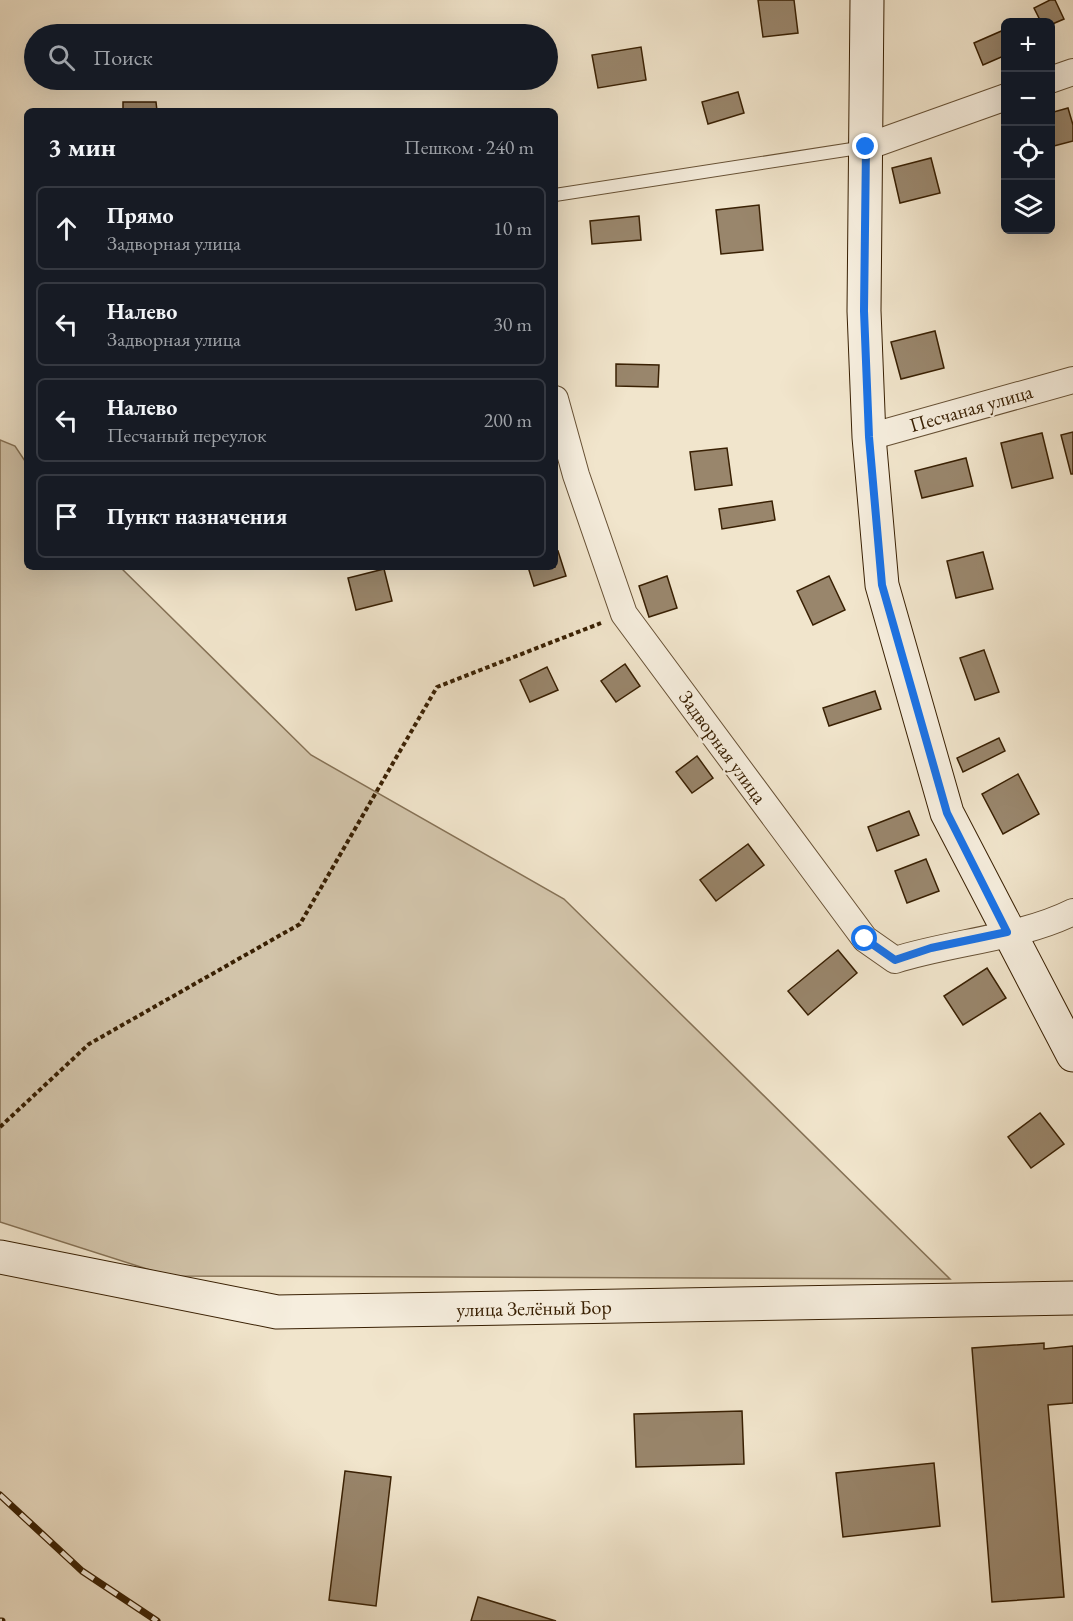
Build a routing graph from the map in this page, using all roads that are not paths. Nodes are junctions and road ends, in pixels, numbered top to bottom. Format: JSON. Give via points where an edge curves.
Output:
{"nodes":[{"id":1,"x":867,"y":0,"type":"edge"},
{"id":2,"x":1073,"y":72,"type":"edge"},
{"id":3,"x":1055,"y":78,"type":"edge"},
{"id":4,"x":1001,"y":98,"type":"edge"},
{"id":5,"x":866,"y":147,"type":"junction"},
{"id":6,"x":558,"y":195,"type":"edge"},
{"id":7,"x":1073,"y":380,"type":"edge"},
{"id":8,"x":558,"y":410,"type":"edge"},
{"id":9,"x":869,"y":437,"type":"junction"},
{"id":10,"x":1073,"y":912,"type":"edge"},
{"id":11,"x":1007,"y":932,"type":"junction"},
{"id":12,"x":1073,"y":1055,"type":"edge"},
{"id":13,"x":0,"y":1257,"type":"edge"},
{"id":14,"x":1073,"y":1298,"type":"edge"}],
"edges":[{"from":1,"to":5,"type":"street"},
{"from":2,"to":3,"type":"street"},
{"from":4,"to":5,"type":"street"},
{"from":5,"to":6,"type":"lane"},
{"from":5,"to":9,"type":"street","via":[[864,311]]},
{"from":7,"to":9,"type":"street","name":"Песчаная улица"},
{"from":8,"to":11,"type":"street","name":"Задворная улица","via":[[624,614],[865,939],[895,960]]},
{"from":9,"to":11,"type":"street","via":[[882,585],[947,813]]},
{"from":10,"to":11,"type":"street","name":"Задворная улица","via":[[1046,926]]},
{"from":11,"to":12,"type":"street"},
{"from":13,"to":14,"type":"street","name":"улица Зелёный Бор","via":[[277,1312]]}]}
